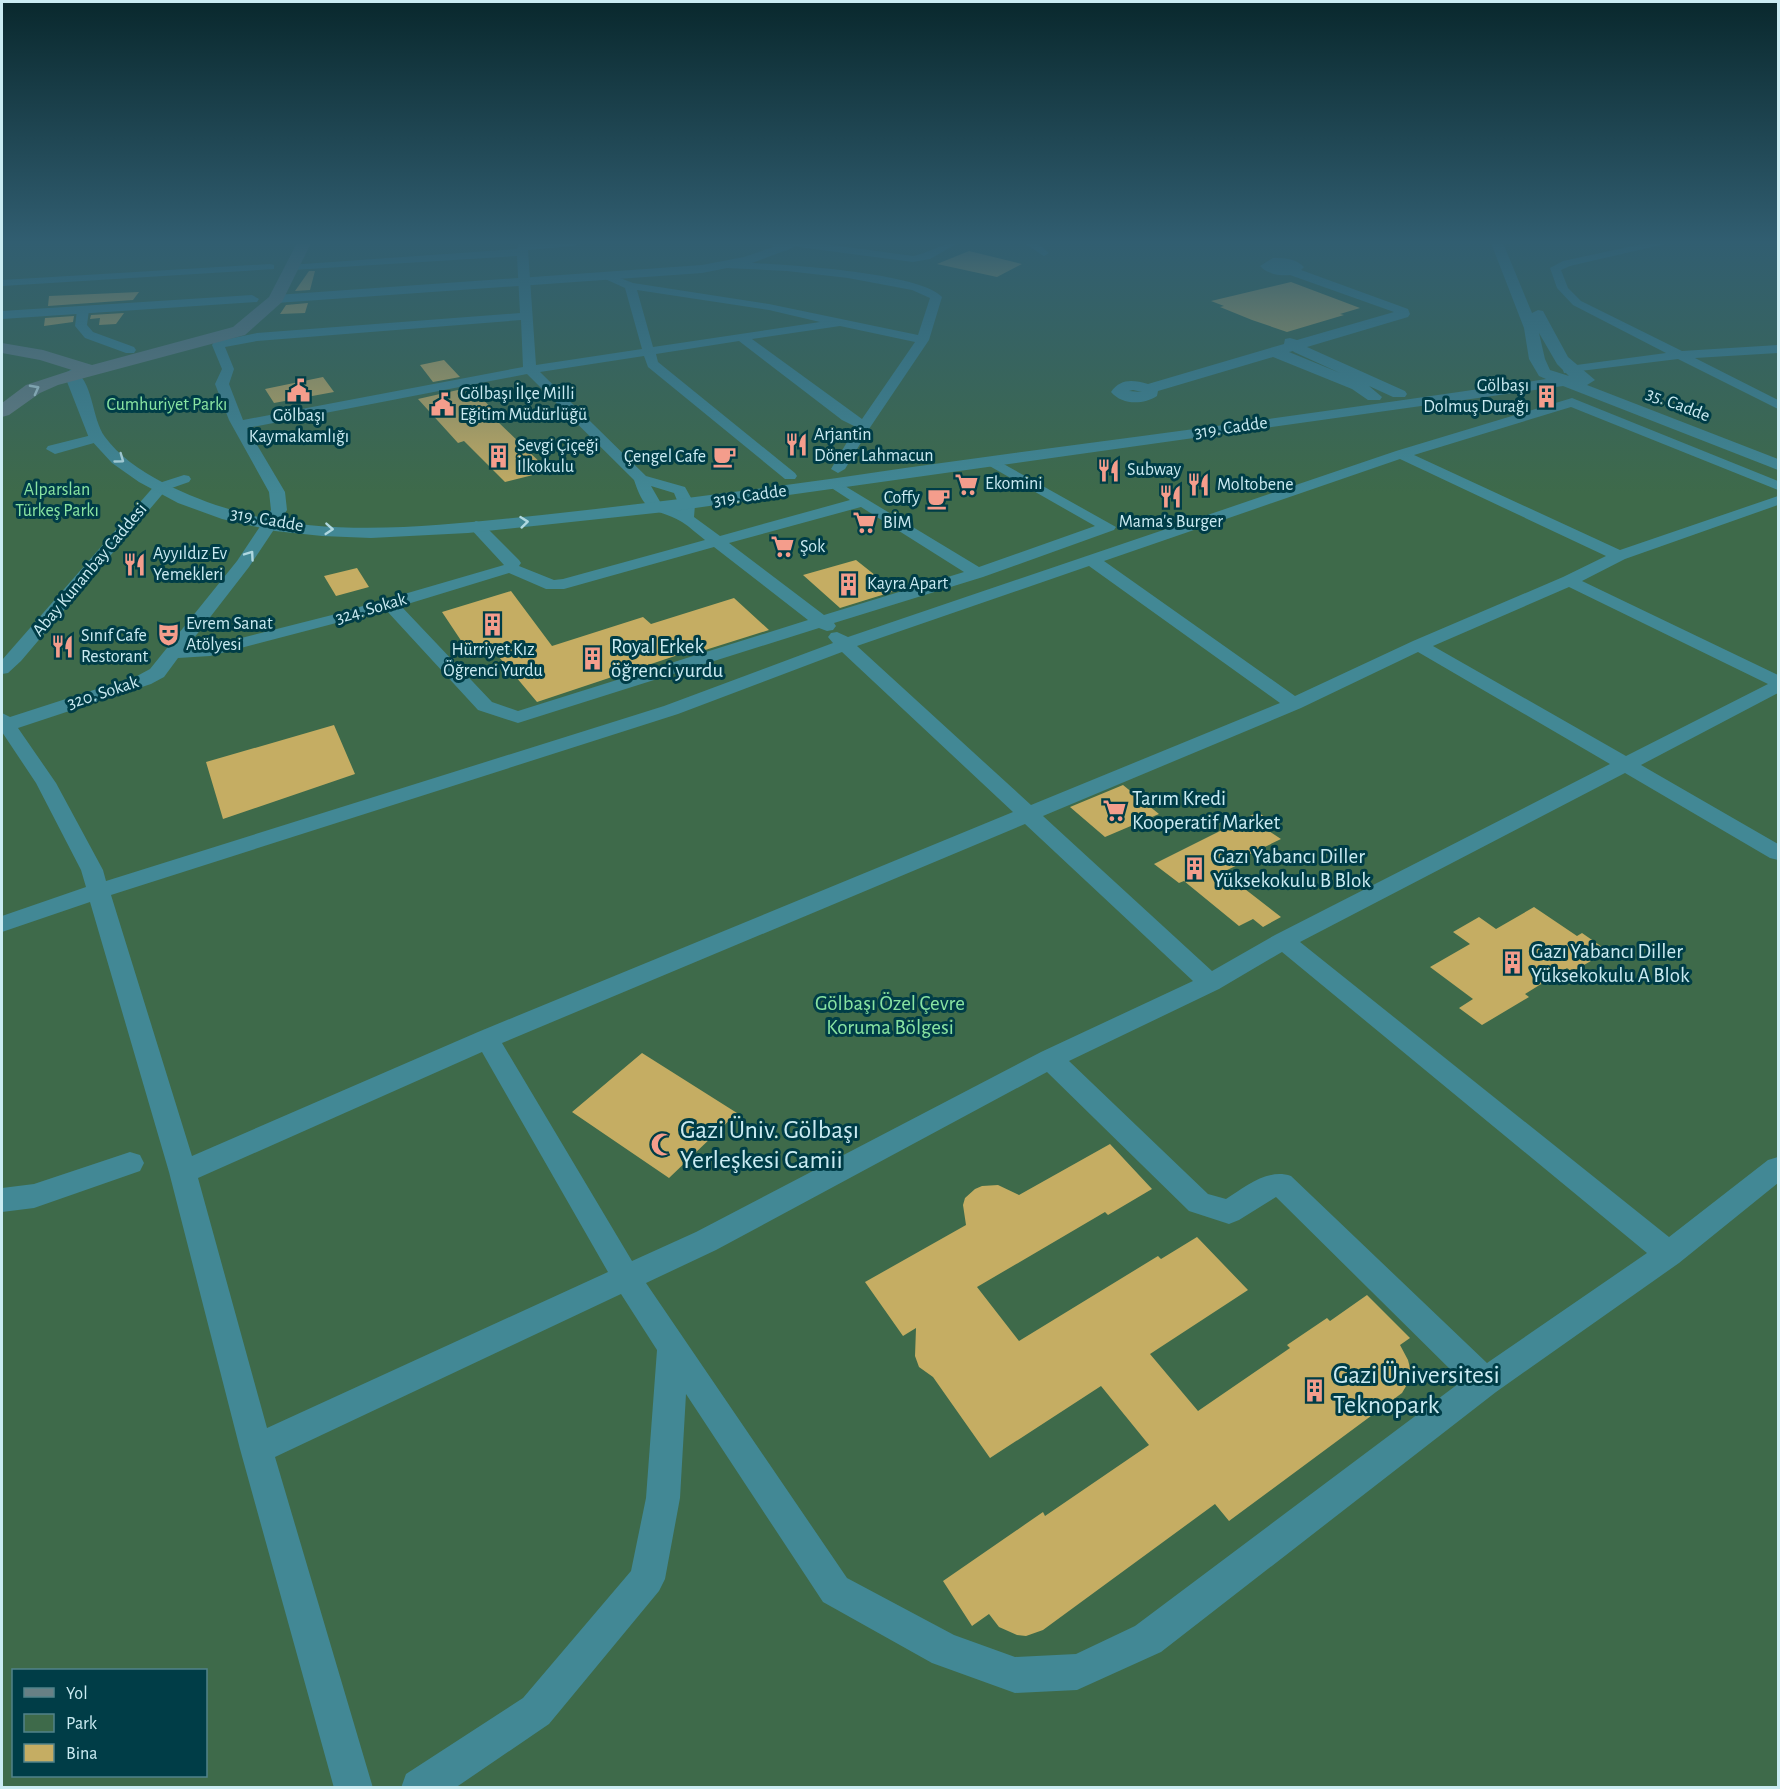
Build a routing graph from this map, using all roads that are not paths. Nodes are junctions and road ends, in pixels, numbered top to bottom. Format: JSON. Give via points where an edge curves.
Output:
{"nodes":[{"id":1,"x":81,"y":326,"type":"edge"},
{"id":2,"x":215,"y":326,"type":"edge"},
{"id":3,"x":245,"y":326,"type":"edge"},
{"id":4,"x":391,"y":326,"type":"edge"},
{"id":5,"x":526,"y":326,"type":"edge"},
{"id":6,"x":641,"y":326,"type":"edge"},
{"id":7,"x":813,"y":326,"type":"edge"},
{"id":8,"x":863,"y":326,"type":"edge"},
{"id":9,"x":928,"y":326,"type":"edge"},
{"id":10,"x":1365,"y":326,"type":"edge"},
{"id":11,"x":1530,"y":326,"type":"edge"},
{"id":12,"x":1545,"y":326,"type":"edge"},
{"id":13,"x":1624,"y":326,"type":"edge"},
{"id":14,"x":204,"y":333,"type":"junction"},
{"id":15,"x":234,"y":336,"type":"junction"},
{"id":16,"x":742,"y":338,"type":"junction"},
{"id":17,"x":923,"y":339,"type":"junction"},
{"id":18,"x":1294,"y":347,"type":"junction"},
{"id":19,"x":2,"y":348,"type":"edge"},
{"id":20,"x":1779,"y":349,"type":"edge"},
{"id":21,"x":130,"y":350,"type":"junction"},
{"id":22,"x":1276,"y":352,"type":"junction"},
{"id":23,"x":649,"y":354,"type":"junction"},
{"id":24,"x":1680,"y":355,"type":"junction"},
{"id":25,"x":2,"y":356,"type":"edge"},
{"id":26,"x":1779,"y":356,"type":"edge"},
{"id":27,"x":1698,"y":364,"type":"junction"},
{"id":28,"x":530,"y":370,"type":"junction"},
{"id":29,"x":79,"y":373,"type":"junction"},
{"id":30,"x":1544,"y":373,"type":"junction"},
{"id":31,"x":1572,"y":377,"type":"junction"},
{"id":32,"x":1148,"y":388,"type":"dead end"},
{"id":33,"x":1399,"y":394,"type":"junction"},
{"id":34,"x":1374,"y":397,"type":"junction"},
{"id":35,"x":1779,"y":405,"type":"edge"},
{"id":36,"x":2,"y":411,"type":"edge"},
{"id":37,"x":239,"y":425,"type":"junction"},
{"id":38,"x":864,"y":426,"type":"junction"},
{"id":39,"x":96,"y":438,"type":"junction"},
{"id":40,"x":55,"y":450,"type":"dead end"},
{"id":41,"x":1401,"y":454,"type":"junction"},
{"id":42,"x":1779,"y":454,"type":"edge"},
{"id":43,"x":992,"y":457,"type":"junction"},
{"id":44,"x":1779,"y":465,"type":"edge"},
{"id":45,"x":159,"y":466,"type":"dead end"},
{"id":46,"x":790,"y":476,"type":"junction"},
{"id":47,"x":837,"y":477,"type":"junction"},
{"id":48,"x":184,"y":479,"type":"junction"},
{"id":49,"x":1779,"y":486,"type":"edge"},
{"id":50,"x":160,"y":487,"type":"junction"},
{"id":51,"x":648,"y":494,"type":"junction"},
{"id":52,"x":1779,"y":500,"type":"edge"},
{"id":53,"x":861,"y":502,"type":"junction"},
{"id":54,"x":684,"y":504,"type":"junction"},
{"id":55,"x":275,"y":517,"type":"junction"},
{"id":56,"x":476,"y":526,"type":"junction"},
{"id":57,"x":716,"y":543,"type":"junction"},
{"id":58,"x":1619,"y":556,"type":"junction"},
{"id":59,"x":1093,"y":561,"type":"junction"},
{"id":60,"x":510,"y":568,"type":"junction"},
{"id":61,"x":977,"y":573,"type":"junction"},
{"id":62,"x":1569,"y":581,"type":"junction"},
{"id":63,"x":390,"y":604,"type":"junction"},
{"id":64,"x":818,"y":621,"type":"junction"},
{"id":65,"x":841,"y":640,"type":"junction"},
{"id":66,"x":1419,"y":645,"type":"junction"},
{"id":67,"x":174,"y":653,"type":"junction"},
{"id":68,"x":2,"y":669,"type":"edge"},
{"id":69,"x":1779,"y":684,"type":"edge"},
{"id":70,"x":1294,"y":704,"type":"junction"},
{"id":71,"x":4,"y":722,"type":"edge"},
{"id":72,"x":1624,"y":764,"type":"junction"},
{"id":73,"x":1028,"y":814,"type":"junction"},
{"id":74,"x":1779,"y":853,"type":"edge"},
{"id":75,"x":95,"y":880,"type":"junction"},
{"id":76,"x":2,"y":924,"type":"edge"},
{"id":77,"x":1283,"y":941,"type":"junction"},
{"id":78,"x":1210,"y":983,"type":"junction"},
{"id":79,"x":488,"y":1039,"type":"junction"},
{"id":80,"x":1050,"y":1059,"type":"junction"},
{"id":81,"x":130,"y":1163,"type":"dead end"},
{"id":82,"x":1779,"y":1168,"type":"edge"},
{"id":83,"x":183,"y":1172,"type":"junction"},
{"id":84,"x":2,"y":1200,"type":"edge"},
{"id":85,"x":1669,"y":1254,"type":"junction"},
{"id":86,"x":626,"y":1277,"type":"junction"},
{"id":87,"x":673,"y":1349,"type":"junction"},
{"id":88,"x":1485,"y":1382,"type":"junction"},
{"id":89,"x":256,"y":1449,"type":"junction"},
{"id":90,"x":354,"y":1788,"type":"edge"},
{"id":91,"x":420,"y":1788,"type":"edge"}],
"edges":[{"from":1,"to":21,"type":"street","via":[[89,335]]},
{"from":2,"to":14,"type":"main road"},
{"from":3,"to":15,"type":"main road"},
{"from":4,"to":15,"type":"street"},
{"from":5,"to":28,"type":"street"},
{"from":6,"to":23,"type":"street"},
{"from":7,"to":16,"type":"street"},
{"from":8,"to":17,"type":"street"},
{"from":9,"to":17,"type":"street"},
{"from":10,"to":18,"type":"street"},
{"from":11,"to":30,"type":"street"},
{"from":12,"to":31,"type":"street"},
{"from":13,"to":24,"type":"street"},
{"from":14,"to":15,"type":"main road"},
{"from":14,"to":21,"type":"main road"},
{"from":14,"to":29,"type":"main road"},
{"from":15,"to":37,"type":"street","via":[[218,345],[228,369],[222,384]]},
{"from":16,"to":23,"type":"street"},
{"from":16,"to":38,"type":"street"},
{"from":17,"to":38,"type":"street"},
{"from":18,"to":22,"type":"street","via":[[1284,340],[1265,343],[1266,349]]},
{"from":18,"to":33,"type":"street"},
{"from":19,"to":29,"type":"main road","via":[[43,355]]},
{"from":20,"to":24,"type":"street"},
{"from":21,"to":29,"type":"main road"},
{"from":22,"to":32,"type":"street"},
{"from":22,"to":34,"type":"street","via":[[1358,386]]},
{"from":23,"to":28,"type":"street"},
{"from":23,"to":46,"type":"street","via":[[652,364]]},
{"from":24,"to":27,"type":"street"},
{"from":24,"to":31,"type":"street"},
{"from":25,"to":29,"type":"main road"},
{"from":26,"to":27,"type":"street"},
{"from":27,"to":31,"type":"street"},
{"from":27,"to":35,"type":"street"},
{"from":28,"to":37,"type":"street"},
{"from":28,"to":51,"type":"street"},
{"from":36,"to":29,"type":"main road","one_way":true,"via":[[33,389]]},
{"from":29,"to":39,"type":"street","name":"319. Cadde"},
{"from":30,"to":31,"type":"street"},
{"from":30,"to":33,"type":"street","name":"319. Cadde"},
{"from":31,"to":42,"type":"street","name":"35. Cadde"},
{"from":31,"to":43,"type":"street","name":"319. Cadde"},
{"from":31,"to":44,"type":"street","name":"35. Cadde"},
{"from":33,"to":34,"type":"street","name":"319. Cadde"},
{"from":34,"to":43,"type":"street","name":"319. Cadde"},
{"from":37,"to":55,"type":"street","via":[[277,492]]},
{"from":38,"to":47,"type":"street"},
{"from":39,"to":40,"type":"street"},
{"from":39,"to":50,"type":"street","name":"319. Cadde","one_way":true},
{"from":41,"to":49,"type":"street","via":[[1572,402]]},
{"from":41,"to":58,"type":"street"},
{"from":41,"to":59,"type":"street"},
{"from":43,"to":47,"type":"street","name":"319. Cadde"},
{"from":43,"to":61,"type":"street","via":[[1108,527]]},
{"from":45,"to":48,"type":"street","name":"319. Cadde"},
{"from":46,"to":47,"type":"street","name":"319. Cadde"},
{"from":46,"to":54,"type":"street","name":"319. Cadde"},
{"from":47,"to":53,"type":"street"},
{"from":47,"to":54,"type":"street","name":"319. Cadde"},
{"from":48,"to":50,"type":"street","name":"Abay Kunanbay Caddesi"},
{"from":48,"to":55,"type":"street","name":"319. Cadde"},
{"from":50,"to":55,"type":"street","name":"319. Cadde","via":[[215,510]]},
{"from":50,"to":68,"type":"street","name":"Abay Kunanbay Caddesi"},
{"from":51,"to":54,"type":"street","name":"319. Cadde"},
{"from":51,"to":54,"type":"street"},
{"from":51,"to":55,"type":"street","name":"319. Cadde","via":[[411,516]]},
{"from":56,"to":51,"type":"street","name":"319. Cadde","one_way":true},
{"from":52,"to":58,"type":"street"},
{"from":53,"to":57,"type":"street"},
{"from":53,"to":61,"type":"street"},
{"from":54,"to":57,"type":"street"},
{"from":55,"to":56,"type":"street","name":"319. Cadde","one_way":true,"via":[[371,531]]},
{"from":67,"to":55,"type":"street","name":"320. Sokak","one_way":true},
{"from":56,"to":60,"type":"street","via":[[513,563]]},
{"from":57,"to":60,"type":"street","via":[[564,584],[552,585]]},
{"from":57,"to":64,"type":"street"},
{"from":58,"to":62,"type":"street"},
{"from":59,"to":65,"type":"street"},
{"from":59,"to":70,"type":"street"},
{"from":60,"to":63,"type":"street","name":"324. Sokak"},
{"from":61,"to":64,"type":"street"},
{"from":62,"to":66,"type":"street"},
{"from":62,"to":69,"type":"street"},
{"from":63,"to":64,"type":"street","via":[[484,706],[518,717]]},
{"from":63,"to":67,"type":"street","name":"324. Sokak","via":[[210,651]]},
{"from":64,"to":65,"type":"street"},
{"from":65,"to":73,"type":"street"},
{"from":65,"to":75,"type":"street","via":[[670,710]]},
{"from":66,"to":70,"type":"street"},
{"from":66,"to":72,"type":"street"},
{"from":67,"to":71,"type":"street","name":"320. Sokak","via":[[157,673],[144,680]]},
{"from":69,"to":72,"type":"street"},
{"from":70,"to":73,"type":"street"},
{"from":71,"to":75,"type":"street","via":[[46,783]]},
{"from":72,"to":74,"type":"street"},
{"from":72,"to":77,"type":"street"},
{"from":73,"to":78,"type":"street"},
{"from":73,"to":79,"type":"street"},
{"from":75,"to":76,"type":"street"},
{"from":75,"to":83,"type":"street"},
{"from":77,"to":78,"type":"street"},
{"from":77,"to":85,"type":"street"},
{"from":78,"to":80,"type":"street"},
{"from":79,"to":83,"type":"street"},
{"from":79,"to":86,"type":"street"},
{"from":80,"to":86,"type":"street","via":[[706,1241]]},
{"from":80,"to":88,"type":"street","via":[[1199,1203],[1228,1212],[1268,1187],[1281,1184]]},
{"from":81,"to":84,"type":"street","via":[[34,1196]]},
{"from":82,"to":85,"type":"street"},
{"from":83,"to":89,"type":"street"},
{"from":85,"to":88,"type":"street"},
{"from":86,"to":87,"type":"street"},
{"from":86,"to":89,"type":"street"},
{"from":87,"to":88,"type":"street","via":[[835,1590],[945,1650],[1015,1675],[1077,1672],[1148,1639]]},
{"from":87,"to":91,"type":"street","via":[[663,1498],[647,1579],[536,1711]]},
{"from":89,"to":90,"type":"street"}]}
